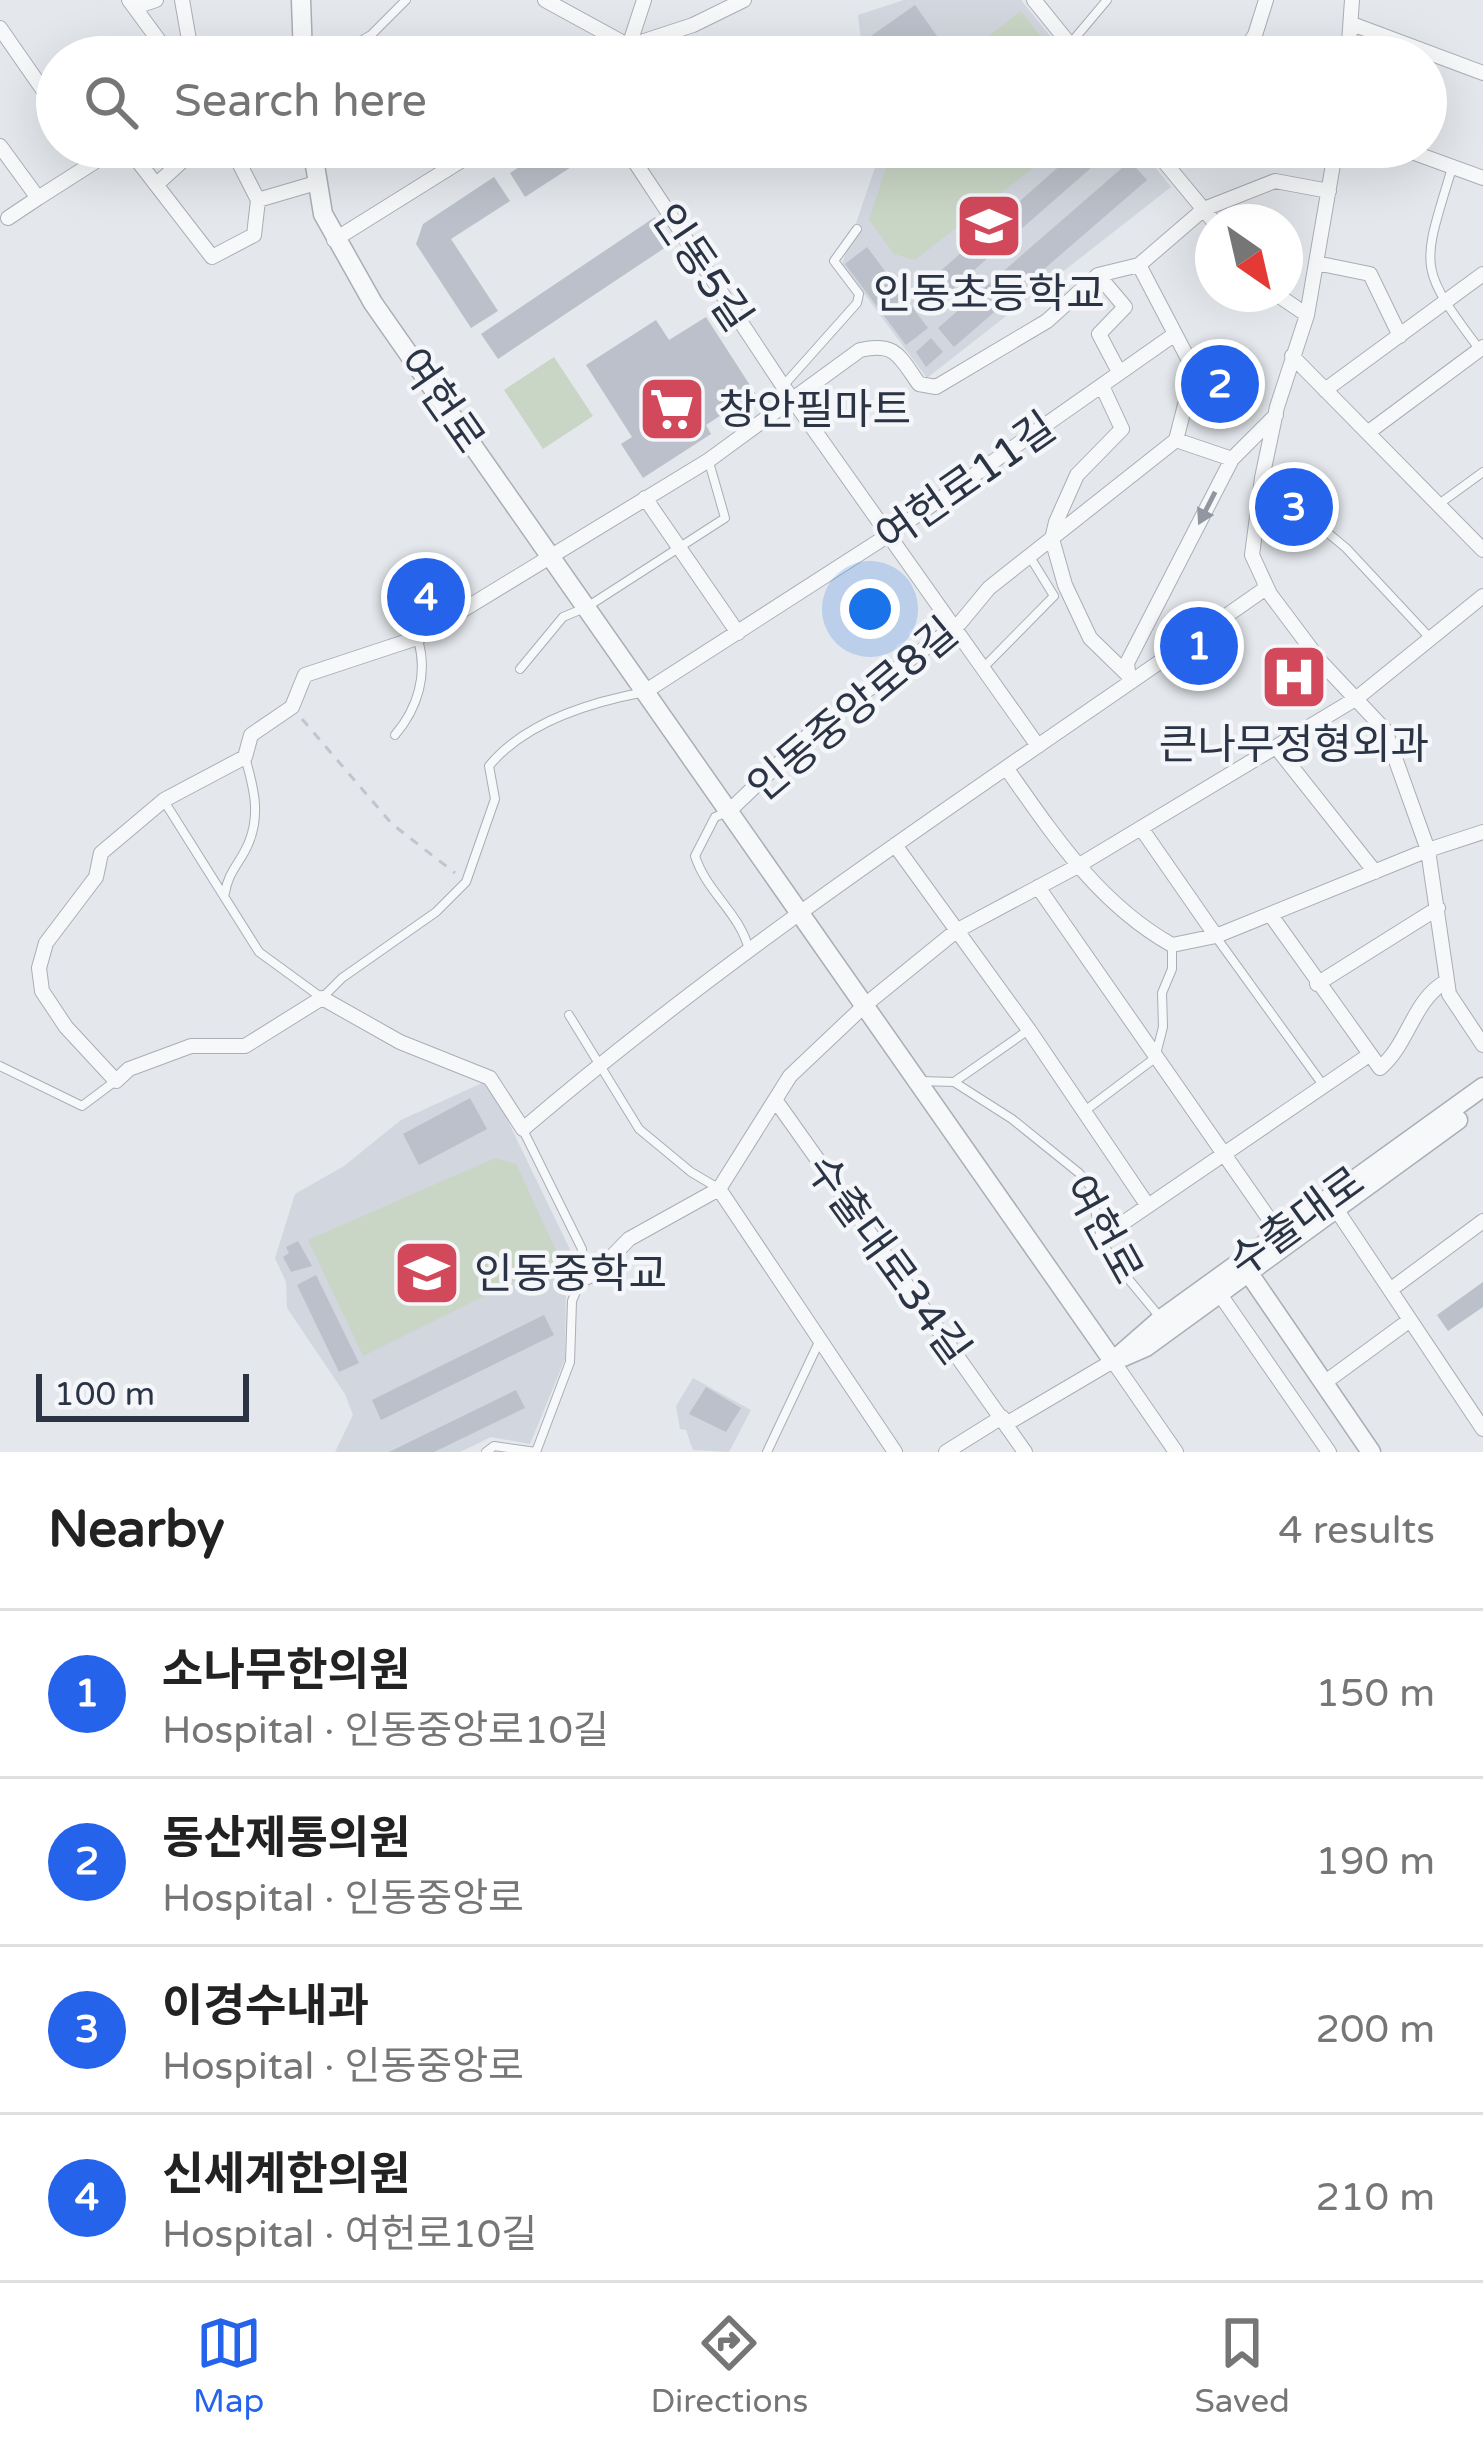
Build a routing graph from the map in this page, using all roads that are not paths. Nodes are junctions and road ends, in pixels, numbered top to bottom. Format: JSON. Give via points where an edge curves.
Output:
{"nodes":[{"id":1,"x":156,"y":0,"type":"edge"},
{"id":2,"x":182,"y":0,"type":"edge"},
{"id":3,"x":301,"y":0,"type":"edge"},
{"id":4,"x":406,"y":0,"type":"edge"},
{"id":5,"x":545,"y":0,"type":"edge"},
{"id":6,"x":644,"y":0,"type":"edge"},
{"id":7,"x":744,"y":0,"type":"edge"},
{"id":8,"x":1034,"y":0,"type":"edge"},
{"id":9,"x":1107,"y":0,"type":"edge"},
{"id":10,"x":1266,"y":0,"type":"edge"},
{"id":11,"x":1352,"y":0,"type":"edge"},
{"id":12,"x":132,"y":4,"type":"edge"},
{"id":13,"x":1352,"y":24,"type":"junction"},
{"id":14,"x":0,"y":28,"type":"edge"},
{"id":15,"x":156,"y":36,"type":"edge"},
{"id":16,"x":188,"y":36,"type":"edge"},
{"id":17,"x":302,"y":36,"type":"edge"},
{"id":18,"x":369,"y":36,"type":"edge"},
{"id":19,"x":604,"y":36,"type":"edge"},
{"id":20,"x":633,"y":36,"type":"edge"},
{"id":21,"x":666,"y":36,"type":"edge"},
{"id":22,"x":1063,"y":36,"type":"edge"},
{"id":23,"x":1077,"y":36,"type":"edge"},
{"id":24,"x":1254,"y":36,"type":"edge"},
{"id":25,"x":1351,"y":36,"type":"edge"},
{"id":26,"x":1384,"y":36,"type":"edge"},
{"id":27,"x":1447,"y":60,"type":"edge"},
{"id":28,"x":1483,"y":73,"type":"edge"},
{"id":29,"x":36,"y":76,"type":"edge"},
{"id":30,"x":0,"y":146,"type":"edge"},
{"id":31,"x":1447,"y":164,"type":"edge"},
{"id":32,"x":1452,"y":166,"type":"junction"},
{"id":33,"x":84,"y":168,"type":"edge"},
{"id":34,"x":142,"y":168,"type":"edge"},
{"id":35,"x":174,"y":168,"type":"edge"},
{"id":36,"x":242,"y":168,"type":"edge"},
{"id":37,"x":314,"y":168,"type":"edge"},
{"id":38,"x":449,"y":168,"type":"edge"},
{"id":39,"x":640,"y":168,"type":"edge"},
{"id":40,"x":1169,"y":168,"type":"edge"},
{"id":41,"x":1333,"y":168,"type":"edge"},
{"id":42,"x":1483,"y":178,"type":"edge"},
{"id":43,"x":316,"y":183,"type":"junction"},
{"id":44,"x":157,"y":184,"type":"junction"},
{"id":45,"x":1329,"y":191,"type":"junction"},
{"id":46,"x":38,"y":198,"type":"junction"},
{"id":47,"x":258,"y":200,"type":"junction"},
{"id":48,"x":1199,"y":204,"type":"edge"},
{"id":49,"x":1232,"y":204,"type":"edge"},
{"id":50,"x":8,"y":218,"type":"dead end"},
{"id":51,"x":1195,"y":226,"type":"edge"},
{"id":52,"x":857,"y":229,"type":"dead end"},
{"id":53,"x":334,"y":240,"type":"junction"},
{"id":54,"x":1316,"y":263,"type":"junction"},
{"id":55,"x":1138,"y":265,"type":"junction"},
{"id":56,"x":1483,"y":274,"type":"edge"},
{"id":57,"x":1099,"y":275,"type":"junction"},
{"id":58,"x":1444,"y":302,"type":"junction"},
{"id":59,"x":1303,"y":312,"type":"edge"},
{"id":60,"x":1307,"y":315,"type":"junction"},
{"id":61,"x":1175,"y":334,"type":"junction"},
{"id":62,"x":1400,"y":336,"type":"junction"},
{"id":63,"x":1482,"y":350,"type":"edge"},
{"id":64,"x":1292,"y":356,"type":"junction"},
{"id":65,"x":1119,"y":372,"type":"junction"},
{"id":66,"x":783,"y":386,"type":"junction"},
{"id":67,"x":1102,"y":386,"type":"junction"},
{"id":68,"x":1325,"y":389,"type":"junction"},
{"id":69,"x":794,"y":400,"type":"junction"},
{"id":70,"x":1276,"y":415,"type":"junction"},
{"id":71,"x":1370,"y":431,"type":"junction"},
{"id":72,"x":1176,"y":440,"type":"junction"},
{"id":73,"x":1232,"y":459,"type":"junction"},
{"id":74,"x":709,"y":460,"type":"junction"},
{"id":75,"x":1483,"y":472,"type":"edge"},
{"id":76,"x":1262,"y":478,"type":"junction"},
{"id":77,"x":645,"y":498,"type":"junction"},
{"id":78,"x":1438,"y":504,"type":"junction"},
{"id":79,"x":890,"y":534,"type":"junction"},
{"id":80,"x":1052,"y":539,"type":"junction"},
{"id":81,"x":679,"y":548,"type":"junction"},
{"id":82,"x":1483,"y":550,"type":"edge"},
{"id":83,"x":551,"y":554,"type":"junction"},
{"id":84,"x":1030,"y":557,"type":"junction"},
{"id":85,"x":1266,"y":588,"type":"junction"},
{"id":86,"x":1483,"y":596,"type":"edge"},
{"id":87,"x":587,"y":608,"type":"junction"},
{"id":88,"x":955,"y":626,"type":"junction"},
{"id":89,"x":738,"y":633,"type":"junction"},
{"id":90,"x":417,"y":638,"type":"junction"},
{"id":91,"x":1431,"y":639,"type":"junction"},
{"id":92,"x":984,"y":667,"type":"junction"},
{"id":93,"x":520,"y":669,"type":"dead end"},
{"id":94,"x":1129,"y":679,"type":"junction"},
{"id":95,"x":646,"y":692,"type":"junction"},
{"id":96,"x":1357,"y":698,"type":"junction"},
{"id":97,"x":395,"y":735,"type":"dead end"},
{"id":98,"x":1038,"y":746,"type":"junction"},
{"id":99,"x":1276,"y":747,"type":"junction"},
{"id":100,"x":245,"y":758,"type":"junction"},
{"id":101,"x":1007,"y":769,"type":"junction"},
{"id":102,"x":164,"y":800,"type":"junction"},
{"id":103,"x":727,"y":812,"type":"junction"},
{"id":104,"x":1141,"y":828,"type":"junction"},
{"id":105,"x":1483,"y":832,"type":"edge"},
{"id":106,"x":896,"y":845,"type":"junction"},
{"id":107,"x":1428,"y":850,"type":"junction"},
{"id":108,"x":1076,"y":867,"type":"junction"},
{"id":109,"x":1375,"y":872,"type":"junction"},
{"id":110,"x":1038,"y":887,"type":"junction"},
{"id":111,"x":225,"y":894,"type":"junction"},
{"id":112,"x":1438,"y":908,"type":"junction"},
{"id":113,"x":799,"y":913,"type":"junction"},
{"id":114,"x":1270,"y":914,"type":"junction"},
{"id":115,"x":956,"y":932,"type":"junction"},
{"id":116,"x":1216,"y":936,"type":"junction"},
{"id":117,"x":1172,"y":945,"type":"junction"},
{"id":118,"x":750,"y":951,"type":"junction"},
{"id":119,"x":1448,"y":981,"type":"junction"},
{"id":120,"x":1317,"y":984,"type":"junction"},
{"id":121,"x":322,"y":998,"type":"junction"},
{"id":122,"x":865,"y":1005,"type":"junction"},
{"id":123,"x":569,"y":1015,"type":"dead end"},
{"id":124,"x":1028,"y":1030,"type":"junction"},
{"id":125,"x":1483,"y":1045,"type":"edge"},
{"id":126,"x":1369,"y":1055,"type":"junction"},
{"id":127,"x":1155,"y":1058,"type":"junction"},
{"id":128,"x":598,"y":1064,"type":"junction"},
{"id":129,"x":0,"y":1066,"type":"edge"},
{"id":130,"x":116,"y":1081,"type":"junction"},
{"id":131,"x":919,"y":1081,"type":"junction"},
{"id":132,"x":954,"y":1082,"type":"junction"},
{"id":133,"x":1324,"y":1087,"type":"junction"},
{"id":134,"x":1483,"y":1087,"type":"edge"},
{"id":135,"x":776,"y":1101,"type":"junction"},
{"id":136,"x":1483,"y":1102,"type":"edge"},
{"id":137,"x":1082,"y":1113,"type":"junction"},
{"id":138,"x":523,"y":1129,"type":"junction"},
{"id":139,"x":1223,"y":1155,"type":"junction"},
{"id":140,"x":719,"y":1189,"type":"junction"},
{"id":141,"x":1148,"y":1206,"type":"junction"},
{"id":142,"x":1336,"y":1209,"type":"junction"},
{"id":143,"x":1483,"y":1221,"type":"edge"},
{"id":144,"x":1280,"y":1233,"type":"junction"},
{"id":145,"x":1101,"y":1238,"type":"junction"},
{"id":146,"x":1248,"y":1272,"type":"junction"},
{"id":147,"x":581,"y":1280,"type":"junction"},
{"id":148,"x":1390,"y":1290,"type":"junction"},
{"id":149,"x":1219,"y":1293,"type":"junction"},
{"id":150,"x":1161,"y":1319,"type":"junction"},
{"id":151,"x":1411,"y":1320,"type":"junction"},
{"id":152,"x":820,"y":1341,"type":"junction"},
{"id":153,"x":1113,"y":1361,"type":"junction"},
{"id":154,"x":1324,"y":1383,"type":"junction"},
{"id":155,"x":1004,"y":1421,"type":"junction"},
{"id":156,"x":1483,"y":1429,"type":"edge"},
{"id":157,"x":486,"y":1452,"type":"edge"},
{"id":158,"x":767,"y":1452,"type":"edge"},
{"id":159,"x":895,"y":1452,"type":"edge"},
{"id":160,"x":946,"y":1452,"type":"edge"},
{"id":161,"x":1025,"y":1452,"type":"edge"},
{"id":162,"x":1176,"y":1452,"type":"edge"},
{"id":163,"x":1329,"y":1452,"type":"edge"},
{"id":164,"x":1371,"y":1452,"type":"edge"}],
"edges":[{"from":1,"to":12,"type":"street"},
{"from":2,"to":16,"type":"street"},
{"from":3,"to":17,"type":"street"},
{"from":4,"to":18,"type":"lane"},
{"from":5,"to":19,"type":"street"},
{"from":6,"to":20,"type":"street"},
{"from":7,"to":21,"type":"street"},
{"from":8,"to":22,"type":"street"},
{"from":9,"to":23,"type":"lane"},
{"from":10,"to":24,"type":"street"},
{"from":11,"to":13,"type":"street"},
{"from":12,"to":15,"type":"street"},
{"from":13,"to":25,"type":"street"},
{"from":13,"to":26,"type":"street"},
{"from":14,"to":29,"type":"street"},
{"from":27,"to":28,"type":"street"},
{"from":30,"to":46,"type":"street"},
{"from":31,"to":32,"type":"street"},
{"from":32,"to":42,"type":"street"},
{"from":32,"to":58,"type":"lane","via":[[1428,258]]},
{"from":33,"to":46,"type":"street"},
{"from":34,"to":44,"type":"street"},
{"from":35,"to":44,"type":"street"},
{"from":36,"to":47,"type":"street"},
{"from":37,"to":43,"type":"street","name":"여헌로"},
{"from":38,"to":53,"type":"street"},
{"from":39,"to":66,"type":"street","name":"인동5길"},
{"from":40,"to":48,"type":"street"},
{"from":41,"to":45,"type":"street"},
{"from":43,"to":47,"type":"street"},
{"from":43,"to":53,"type":"street","name":"여헌로"},
{"from":44,"to":47,"type":"street","via":[[212,257],[254,235]]},
{"from":45,"to":49,"type":"street","via":[[1275,181]]},
{"from":45,"to":54,"type":"street"},
{"from":46,"to":50,"type":"street"},
{"from":51,"to":55,"type":"street"},
{"from":52,"to":66,"type":"lane","via":[[834,261],[860,294],[856,303]]},
{"from":53,"to":83,"type":"street","name":"여헌로"},
{"from":54,"to":60,"type":"street"},
{"from":54,"to":62,"type":"street","via":[[1370,274]]},
{"from":55,"to":57,"type":"street"},
{"from":55,"to":61,"type":"street"},
{"from":56,"to":58,"type":"street"},
{"from":57,"to":65,"type":"street","via":[[1124,307],[1099,334]]},
{"from":57,"to":69,"type":"street","via":[[1047,321],[936,387],[919,384],[882,345],[860,350]]},
{"from":58,"to":62,"type":"street"},
{"from":58,"to":63,"type":"lane"},
{"from":59,"to":60,"type":"street"},
{"from":60,"to":64,"type":"street"},
{"from":61,"to":65,"type":"street","name":"여헌로11길"},
{"from":61,"to":72,"type":"street","via":[[1194,370]]},
{"from":62,"to":68,"type":"street"},
{"from":63,"to":71,"type":"street"},
{"from":64,"to":68,"type":"street"},
{"from":64,"to":70,"type":"street"},
{"from":65,"to":67,"type":"street","name":"여헌로11길"},
{"from":66,"to":69,"type":"street","name":"인동5길"},
{"from":67,"to":79,"type":"street","name":"여헌로11길"},
{"from":67,"to":80,"type":"street","name":"여헌로11길","via":[[1122,429],[1077,475]]},
{"from":68,"to":71,"type":"street"},
{"from":69,"to":74,"type":"street"},
{"from":69,"to":79,"type":"street","name":"인동5길"},
{"from":70,"to":73,"type":"street"},
{"from":70,"to":76,"type":"street"},
{"from":71,"to":78,"type":"street"},
{"from":72,"to":73,"type":"street"},
{"from":72,"to":80,"type":"street","name":"인동중앙로8길"},
{"from":73,"to":94,"type":"street","one_way":true,"via":[[1127,663]]},
{"from":74,"to":77,"type":"street"},
{"from":74,"to":81,"type":"lane","via":[[724,518]]},
{"from":75,"to":78,"type":"lane"},
{"from":76,"to":85,"type":"street","via":[[1252,554]]},
{"from":76,"to":91,"type":"lane","via":[[1346,548]]},
{"from":77,"to":81,"type":"street"},
{"from":77,"to":83,"type":"street"},
{"from":78,"to":82,"type":"street"},
{"from":79,"to":88,"type":"street","name":"인동5길"},
{"from":79,"to":89,"type":"street","name":"여헌로11길"},
{"from":80,"to":84,"type":"street","name":"인동중앙로8길"},
{"from":80,"to":94,"type":"street","via":[[1090,638]]},
{"from":81,"to":87,"type":"lane"},
{"from":81,"to":89,"type":"street"},
{"from":83,"to":87,"type":"street","name":"여헌로"},
{"from":83,"to":90,"type":"street"},
{"from":84,"to":88,"type":"street","name":"인동중앙로8길"},
{"from":84,"to":92,"type":"lane","name":"인동중앙로8길","via":[[1054,596]]},
{"from":85,"to":94,"type":"street"},
{"from":85,"to":96,"type":"street"},
{"from":86,"to":91,"type":"street"},
{"from":87,"to":93,"type":"lane","via":[[563,617]]},
{"from":87,"to":95,"type":"street","name":"여헌로"},
{"from":88,"to":92,"type":"street","name":"인동5길"},
{"from":88,"to":103,"type":"street","name":"인동중앙로8길","via":[[819,725]]},
{"from":89,"to":95,"type":"street","name":"여헌로11길"},
{"from":90,"to":97,"type":"lane","via":[[424,662],[418,694]]},
{"from":90,"to":100,"type":"street","via":[[305,675],[292,706],[251,735]]},
{"from":91,"to":96,"type":"street"},
{"from":92,"to":98,"type":"street","name":"인동5길"},
{"from":94,"to":98,"type":"street"},
{"from":95,"to":103,"type":"street","name":"여헌로"},
{"from":95,"to":121,"type":"lane","via":[[572,708],[489,766],[495,799],[466,882]]},
{"from":96,"to":99,"type":"street"},
{"from":96,"to":107,"type":"street","via":[[1385,730]]},
{"from":98,"to":101,"type":"street"},
{"from":99,"to":104,"type":"street"},
{"from":99,"to":109,"type":"street"},
{"from":100,"to":102,"type":"street"},
{"from":100,"to":111,"type":"lane","via":[[256,796],[250,842]]},
{"from":101,"to":106,"type":"street"},
{"from":101,"to":108,"type":"street"},
{"from":102,"to":111,"type":"lane"},
{"from":102,"to":130,"type":"street","via":[[101,853],[96,877],[46,944],[39,968],[42,991],[67,1028]]},
{"from":103,"to":113,"type":"street","name":"여헌로"},
{"from":103,"to":118,"type":"lane","via":[[715,817],[695,856],[702,877],[744,927]]},
{"from":104,"to":108,"type":"street"},
{"from":104,"to":116,"type":"street"},
{"from":105,"to":107,"type":"street"},
{"from":106,"to":113,"type":"street"},
{"from":106,"to":115,"type":"street"},
{"from":107,"to":109,"type":"street"},
{"from":107,"to":112,"type":"street"},
{"from":108,"to":110,"type":"street"},
{"from":108,"to":117,"type":"street"},
{"from":109,"to":114,"type":"street"},
{"from":110,"to":115,"type":"street"},
{"from":110,"to":127,"type":"street"},
{"from":111,"to":121,"type":"lane","via":[[259,952]]},
{"from":112,"to":119,"type":"street"},
{"from":112,"to":120,"type":"street"},
{"from":113,"to":118,"type":"street"},
{"from":113,"to":122,"type":"street","name":"여헌로"},
{"from":114,"to":116,"type":"street"},
{"from":114,"to":120,"type":"street"},
{"from":115,"to":122,"type":"street"},
{"from":115,"to":124,"type":"street"},
{"from":116,"to":117,"type":"street"},
{"from":116,"to":133,"type":"lane"},
{"from":117,"to":127,"type":"lane"},
{"from":118,"to":128,"type":"street"},
{"from":119,"to":125,"type":"street"},
{"from":119,"to":126,"type":"street","via":[[1423,1003],[1392,1058],[1380,1068]]},
{"from":120,"to":126,"type":"street"},
{"from":121,"to":130,"type":"street","via":[[245,1046],[190,1046]]},
{"from":121,"to":138,"type":"street","via":[[400,1042],[490,1078]]},
{"from":122,"to":131,"type":"street","name":"여헌로"},
{"from":122,"to":135,"type":"street","via":[[790,1076]]},
{"from":123,"to":128,"type":"lane"},
{"from":124,"to":132,"type":"lane"},
{"from":124,"to":137,"type":"street"},
{"from":126,"to":133,"type":"street"},
{"from":127,"to":137,"type":"lane"},
{"from":127,"to":139,"type":"street"},
{"from":128,"to":138,"type":"street"},
{"from":128,"to":140,"type":"lane","via":[[639,1129]]},
{"from":129,"to":130,"type":"lane","via":[[82,1106]]},
{"from":131,"to":132,"type":"lane"},
{"from":131,"to":153,"type":"street","name":"여헌로"},
{"from":132,"to":145,"type":"lane","name":"여헌로","via":[[1087,1180]]},
{"from":133,"to":139,"type":"street"},
{"from":134,"to":144,"type":"street","name":"수출대로"},
{"from":135,"to":140,"type":"street"},
{"from":135,"to":155,"type":"street","name":"수출대로34길"},
{"from":136,"to":142,"type":"street","name":"수출대로"},
{"from":137,"to":141,"type":"street"},
{"from":138,"to":147,"type":"lane","via":[[582,1249]]},
{"from":139,"to":141,"type":"street"},
{"from":139,"to":144,"type":"street"},
{"from":140,"to":147,"type":"street","via":[[629,1239]]},
{"from":140,"to":152,"type":"street"},
{"from":141,"to":145,"type":"street"},
{"from":142,"to":146,"type":"street","name":"수출대로"},
{"from":142,"to":148,"type":"street"},
{"from":143,"to":148,"type":"street"},
{"from":144,"to":150,"type":"street","name":"수출대로"},
{"from":145,"to":150,"type":"lane","name":"여헌로"},
{"from":146,"to":149,"type":"street","name":"수출대로"},
{"from":146,"to":154,"type":"street"},
{"from":147,"to":157,"type":"lane","via":[[572,1301],[570,1362],[536,1451]]},
{"from":148,"to":151,"type":"street"},
{"from":149,"to":153,"type":"street","name":"수출대로"},
{"from":149,"to":163,"type":"street"},
{"from":150,"to":153,"type":"street","name":"수출대로"},
{"from":151,"to":154,"type":"street"},
{"from":151,"to":156,"type":"street"},
{"from":152,"to":158,"type":"lane"},
{"from":152,"to":159,"type":"street"},
{"from":153,"to":155,"type":"street","name":"수출대로"},
{"from":153,"to":162,"type":"street"},
{"from":154,"to":164,"type":"street"},
{"from":155,"to":160,"type":"street","name":"수출대로"},
{"from":155,"to":161,"type":"street","name":"수출대로34길"}]}
